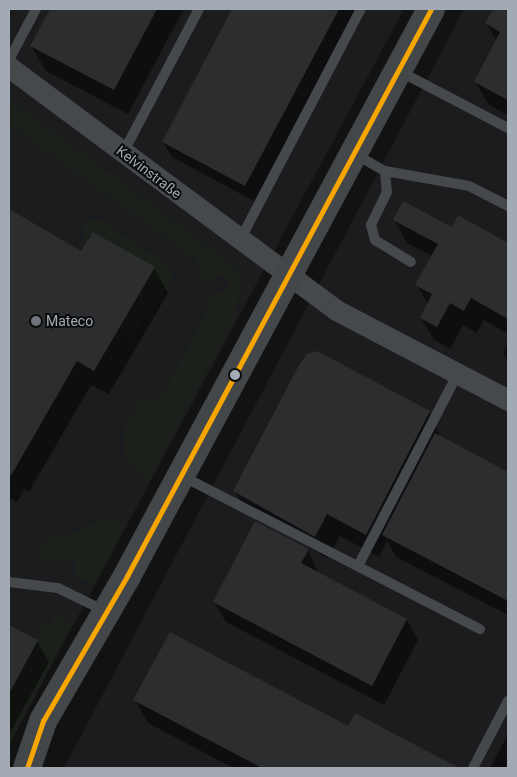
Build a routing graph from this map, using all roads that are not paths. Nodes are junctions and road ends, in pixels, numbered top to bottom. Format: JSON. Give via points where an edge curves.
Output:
{"nodes":[{"id":1,"x":36,"y":9,"type":"edge"},
{"id":2,"x":199,"y":9,"type":"edge"},
{"id":3,"x":361,"y":9,"type":"edge"},
{"id":4,"x":431,"y":9,"type":"edge"},
{"id":5,"x":9,"y":60,"type":"edge"},
{"id":6,"x":9,"y":67,"type":"edge"},
{"id":7,"x":399,"y":70,"type":"junction"},
{"id":8,"x":508,"y":128,"type":"edge"},
{"id":9,"x":123,"y":153,"type":"junction"},
{"id":10,"x":354,"y":154,"type":"junction"},
{"id":11,"x":385,"y":171,"type":"junction"},
{"id":12,"x":508,"y":206,"type":"edge"},
{"id":13,"x":240,"y":240,"type":"junction"},
{"id":14,"x":411,"y":262,"type":"dead end"},
{"id":15,"x":288,"y":277,"type":"junction"},
{"id":16,"x":458,"y":374,"type":"junction"},
{"id":17,"x":508,"y":400,"type":"edge"},
{"id":18,"x":181,"y":476,"type":"junction"},
{"id":19,"x":358,"y":566,"type":"junction"},
{"id":20,"x":9,"y":582,"type":"edge"},
{"id":21,"x":106,"y":611,"type":"junction"},
{"id":22,"x":480,"y":629,"type":"dead end"},
{"id":23,"x":508,"y":701,"type":"edge"},
{"id":24,"x":27,"y":768,"type":"edge"},
{"id":25,"x":473,"y":768,"type":"edge"}],
"edges":[{"from":1,"to":5,"type":"lane"},
{"from":2,"to":9,"type":"lane"},
{"from":3,"to":13,"type":"lane"},
{"from":4,"to":7,"type":"street"},
{"from":6,"to":9,"type":"street","name":"Kelvinstraße"},
{"from":7,"to":8,"type":"lane"},
{"from":7,"to":10,"type":"street"},
{"from":9,"to":13,"type":"street","name":"Kelvinstraße"},
{"from":10,"to":11,"type":"lane"},
{"from":10,"to":15,"type":"street"},
{"from":11,"to":12,"type":"lane","via":[[469,186]]},
{"from":11,"to":14,"type":"lane","via":[[387,192],[371,225],[375,240]]},
{"from":13,"to":15,"type":"street","name":"Kelvinstraße"},
{"from":15,"to":16,"type":"street","name":"Kelvinstraße","via":[[336,310]]},
{"from":15,"to":18,"type":"street"},
{"from":16,"to":17,"type":"street","name":"Kelvinstraße"},
{"from":16,"to":19,"type":"lane"},
{"from":18,"to":19,"type":"lane"},
{"from":18,"to":21,"type":"street"},
{"from":19,"to":22,"type":"lane"},
{"from":20,"to":21,"type":"lane","via":[[58,588]]},
{"from":21,"to":24,"type":"street","via":[[43,721]]},
{"from":23,"to":25,"type":"lane"}]}
